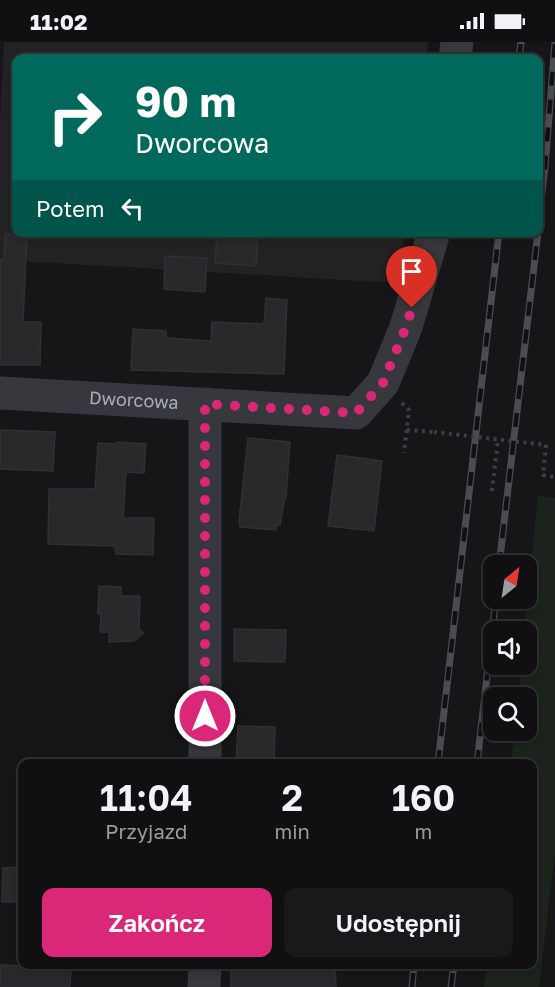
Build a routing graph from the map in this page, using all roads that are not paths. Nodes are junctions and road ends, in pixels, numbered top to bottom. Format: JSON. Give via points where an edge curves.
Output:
{"nodes":[{"id":1,"x":433,"y":237,"type":"edge"},
{"id":2,"x":0,"y":393,"type":"edge"},
{"id":3,"x":205,"y":404,"type":"junction"},
{"id":4,"x":205,"y":759,"type":"edge"},
{"id":5,"x":205,"y":969,"type":"edge"},
{"id":6,"x":204,"y":987,"type":"edge"}],
"edges":[{"from":1,"to":3,"type":"street","name":"Dworcowa","via":[[406,327],[383,383],[356,413]]},
{"from":2,"to":3,"type":"street","name":"Dworcowa"},
{"from":3,"to":4,"type":"street"},
{"from":5,"to":6,"type":"street"}]}
